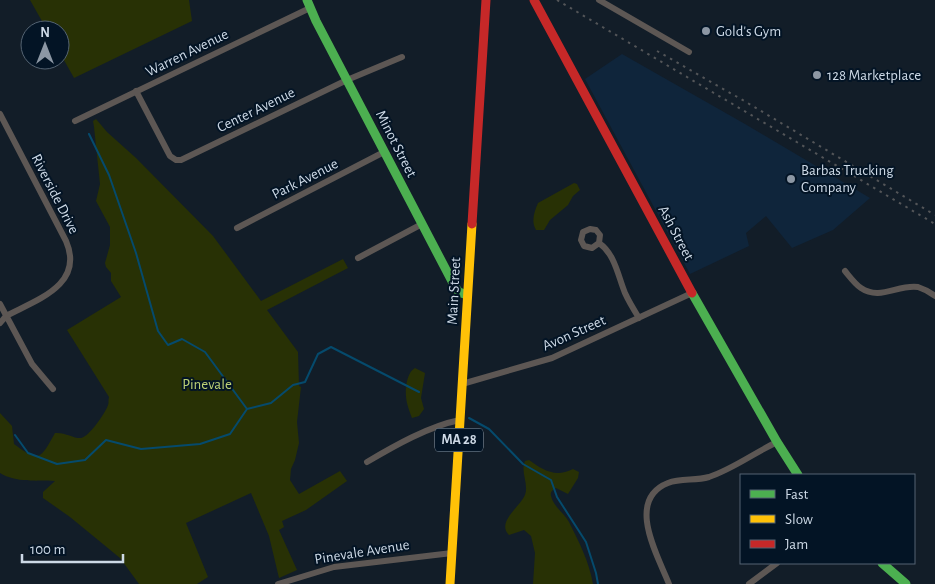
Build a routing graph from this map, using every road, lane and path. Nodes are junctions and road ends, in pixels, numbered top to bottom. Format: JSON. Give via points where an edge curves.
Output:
{"nodes":[{"id":1,"x":486,"y":0,"type":"edge"},
{"id":2,"x":534,"y":0,"type":"edge"},
{"id":3,"x":599,"y":0,"type":"edge"},
{"id":4,"x":308,"y":4,"type":"edge"},
{"id":5,"x":688,"y":52,"type":"dead end"},
{"id":6,"x":402,"y":57,"type":"dead end"},
{"id":7,"x":347,"y":80,"type":"junction"},
{"id":8,"x":136,"y":91,"type":"junction"},
{"id":9,"x":1,"y":119,"type":"edge"},
{"id":10,"x":75,"y":121,"type":"dead end"},
{"id":11,"x":384,"y":152,"type":"junction"},
{"id":12,"x":422,"y":224,"type":"junction"},
{"id":13,"x":237,"y":228,"type":"dead end"},
{"id":14,"x":599,"y":243,"type":"dead end"},
{"id":15,"x":358,"y":258,"type":"dead end"},
{"id":16,"x":845,"y":271,"type":"dead end"},
{"id":17,"x":692,"y":293,"type":"junction"},
{"id":18,"x":467,"y":295,"type":"junction"},
{"id":19,"x":935,"y":296,"type":"edge"},
{"id":20,"x":0,"y":304,"type":"edge"},
{"id":21,"x":6,"y":316,"type":"junction"},
{"id":22,"x":639,"y":318,"type":"junction"},
{"id":23,"x":0,"y":323,"type":"edge"},
{"id":24,"x":462,"y":384,"type":"junction"},
{"id":25,"x":53,"y":389,"type":"dead end"},
{"id":26,"x":460,"y":420,"type":"junction"},
{"id":27,"x":777,"y":442,"type":"junction"},
{"id":28,"x":367,"y":462,"type":"dead end"},
{"id":29,"x":797,"y":474,"type":"edge"},
{"id":30,"x":452,"y":553,"type":"junction"},
{"id":31,"x":776,"y":564,"type":"edge"},
{"id":32,"x":883,"y":564,"type":"edge"},
{"id":33,"x":278,"y":584,"type":"edge"},
{"id":34,"x":450,"y":584,"type":"edge"},
{"id":35,"x":669,"y":584,"type":"edge"},
{"id":36,"x":749,"y":584,"type":"edge"},
{"id":37,"x":906,"y":584,"type":"edge"}],
"edges":[{"from":1,"to":18,"type":"street","name":"Main Street","number":"MA 28"},
{"from":2,"to":17,"type":"street","name":"Ash Street"},
{"from":3,"to":5,"type":"street"},
{"from":4,"to":7,"type":"street","name":"Minot Street"},
{"from":4,"to":8,"type":"street","name":"Warren Avenue"},
{"from":6,"to":7,"type":"street","name":"Center Avenue"},
{"from":7,"to":8,"type":"street","name":"Center Avenue","via":[[183,160],[170,156]]},
{"from":7,"to":11,"type":"street","name":"Minot Street"},
{"from":8,"to":10,"type":"street","name":"Warren Avenue"},
{"from":9,"to":21,"type":"street","name":"Riverside Drive","via":[[66,241],[70,260],[67,275],[58,287]]},
{"from":11,"to":12,"type":"street","name":"Minot Street"},
{"from":11,"to":13,"type":"street","name":"Park Avenue"},
{"from":12,"to":15,"type":"street"},
{"from":12,"to":18,"type":"street","name":"Minot Street","via":[[455,287]]},
{"from":14,"to":22,"type":"street","via":[[614,263]]},
{"from":16,"to":19,"type":"street","via":[[858,286],[870,292],[917,287]]},
{"from":17,"to":22,"type":"street","name":"Avon Street"},
{"from":17,"to":27,"type":"street","name":"Ash Street"},
{"from":18,"to":24,"type":"street","name":"Main Street","number":"MA 28"},
{"from":20,"to":21,"type":"street"},
{"from":21,"to":23,"type":"street"},
{"from":21,"to":25,"type":"street","via":[[32,364]]},
{"from":22,"to":24,"type":"street","name":"Avon Street","via":[[552,358]]},
{"from":24,"to":26,"type":"street","name":"Main Street","number":"MA 28"},
{"from":26,"to":28,"type":"street","via":[[432,429]]},
{"from":26,"to":30,"type":"street","name":"Main Street","number":"MA 28"},
{"from":27,"to":29,"type":"street","name":"Ash Street"},
{"from":27,"to":35,"type":"street","via":[[716,474],[673,482],[652,494],[646,523]]},
{"from":30,"to":33,"type":"street","name":"Pinevale Avenue","via":[[334,567]]},
{"from":30,"to":34,"type":"street","name":"Main Street","number":"MA 28"},
{"from":31,"to":36,"type":"street"},
{"from":32,"to":37,"type":"street"}]}
